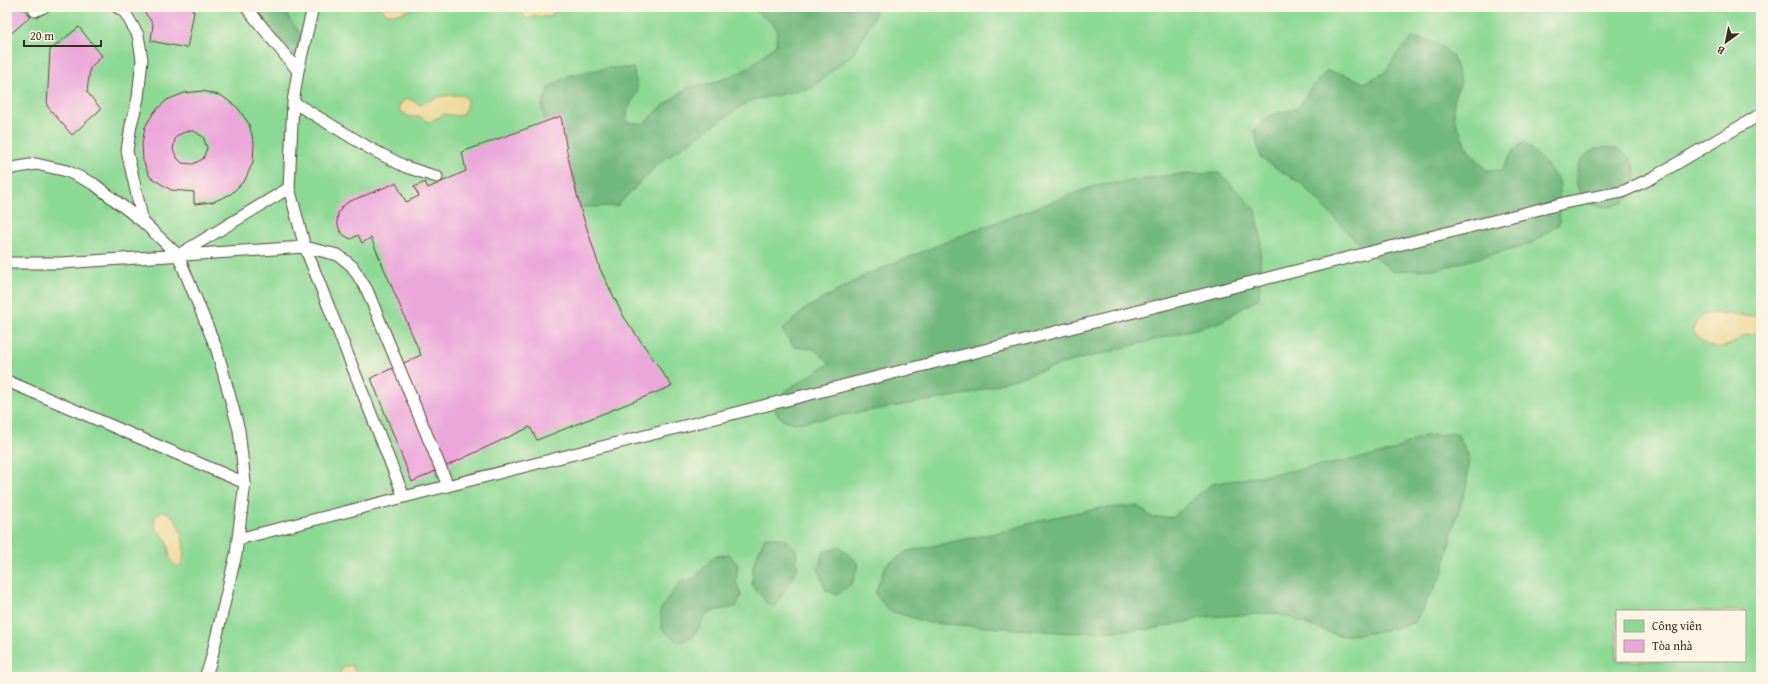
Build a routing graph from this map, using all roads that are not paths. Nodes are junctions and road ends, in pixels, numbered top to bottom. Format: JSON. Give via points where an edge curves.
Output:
{"nodes":[{"id":1,"x":117,"y":7,"type":"edge"},
{"id":2,"x":246,"y":7,"type":"edge"},
{"id":3,"x":313,"y":7,"type":"edge"},
{"id":4,"x":298,"y":71,"type":"junction"},
{"id":5,"x":293,"y":102,"type":"junction"},
{"id":6,"x":1761,"y":114,"type":"edge"},
{"id":7,"x":7,"y":169,"type":"edge"},
{"id":8,"x":437,"y":177,"type":"dead end"},
{"id":9,"x":289,"y":188,"type":"junction"},
{"id":10,"x":143,"y":222,"type":"junction"},
{"id":11,"x":305,"y":247,"type":"junction"},
{"id":12,"x":178,"y":255,"type":"junction"},
{"id":13,"x":7,"y":263,"type":"edge"},
{"id":14,"x":7,"y":381,"type":"edge"},
{"id":15,"x":245,"y":483,"type":"junction"},
{"id":16,"x":448,"y":486,"type":"junction"},
{"id":17,"x":404,"y":498,"type":"junction"},
{"id":18,"x":238,"y":539,"type":"junction"},
{"id":19,"x":205,"y":677,"type":"edge"}],
"edges":[{"from":1,"to":10,"type":"lane","via":[[124,11],[138,35],[142,59],[138,98],[127,151]]},
{"from":2,"to":4,"type":"lane"},
{"from":3,"to":4,"type":"lane"},
{"from":4,"to":5,"type":"lane"},
{"from":5,"to":8,"type":"lane","via":[[371,149],[406,167]]},
{"from":5,"to":9,"type":"lane"},
{"from":6,"to":16,"type":"lane","via":[[1652,178],[1622,192],[1560,204]]},
{"from":7,"to":10,"type":"lane","via":[[36,164],[67,171],[94,184]]},
{"from":9,"to":11,"type":"lane"},
{"from":9,"to":12,"type":"lane"},
{"from":10,"to":12,"type":"lane"},
{"from":11,"to":12,"type":"lane"},
{"from":11,"to":16,"type":"lane","via":[[338,255],[352,266],[367,290]]},
{"from":11,"to":17,"type":"lane"},
{"from":12,"to":13,"type":"lane","via":[[61,263]]},
{"from":12,"to":15,"type":"lane","via":[[217,350],[239,430]]},
{"from":14,"to":15,"type":"lane"},
{"from":15,"to":18,"type":"lane"},
{"from":16,"to":17,"type":"lane"},
{"from":17,"to":18,"type":"lane"},
{"from":18,"to":19,"type":"lane","via":[[220,623]]}]}
